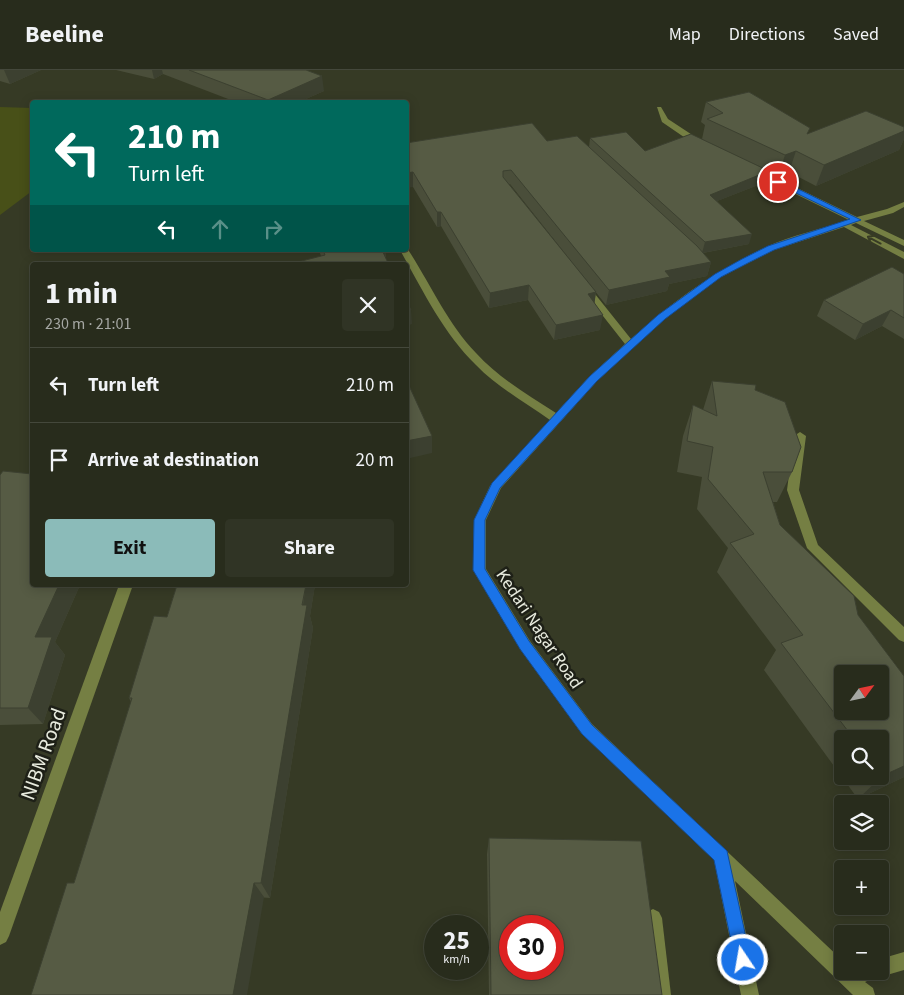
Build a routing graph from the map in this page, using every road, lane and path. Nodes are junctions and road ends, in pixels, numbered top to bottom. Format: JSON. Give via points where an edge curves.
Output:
{"nodes":[{"id":1,"x":659,"y":108,"type":"dead end"},
{"id":2,"x":708,"y":148,"type":"edge"},
{"id":3,"x":747,"y":167,"type":"edge"},
{"id":4,"x":904,"y":204,"type":"edge"},
{"id":5,"x":857,"y":220,"type":"junction"},
{"id":6,"x":844,"y":224,"type":"junction"},
{"id":7,"x":902,"y":240,"type":"edge"},
{"id":8,"x":405,"y":252,"type":"edge"},
{"id":9,"x":904,"y":256,"type":"edge"},
{"id":10,"x":575,"y":274,"type":"edge"},
{"id":11,"x":630,"y":345,"type":"junction"},
{"id":12,"x":556,"y":419,"type":"junction"},
{"id":13,"x":800,"y":436,"type":"dead end"},
{"id":14,"x":125,"y":587,"type":"edge"},
{"id":15,"x":904,"y":636,"type":"edge"},
{"id":16,"x":721,"y":856,"type":"junction"},
{"id":17,"x":653,"y":918,"type":"edge"},
{"id":18,"x":0,"y":936,"type":"edge"},
{"id":19,"x":904,"y":961,"type":"edge"},
{"id":20,"x":834,"y":965,"type":"edge"},
{"id":21,"x":889,"y":965,"type":"edge"},
{"id":22,"x":850,"y":980,"type":"edge"},
{"id":23,"x":662,"y":995,"type":"edge"},
{"id":24,"x":750,"y":995,"type":"edge"},
{"id":25,"x":866,"y":995,"type":"edge"}],
"edges":[{"from":1,"to":2,"type":"street","via":[[664,120]]},
{"from":3,"to":5,"type":"street"},
{"from":4,"to":5,"type":"street","name":"Kedari Nagar Road","via":[[890,212]]},
{"from":5,"to":6,"type":"street","name":"Kedari Nagar Road"},
{"from":5,"to":7,"type":"street"},
{"from":9,"to":6,"type":"street","one_way":true},
{"from":6,"to":11,"type":"street","name":"Kedari Nagar Road","via":[[771,248],[714,272]]},
{"from":8,"to":12,"type":"street","via":[[472,355],[492,374]]},
{"from":10,"to":11,"type":"street"},
{"from":11,"to":12,"type":"street","name":"Kedari Nagar Road"},
{"from":12,"to":16,"type":"street","name":"Kedari Nagar Road","via":[[496,486],[480,520],[479,570],[525,645],[587,729]]},
{"from":13,"to":15,"type":"street","via":[[793,490],[812,548]]},
{"from":14,"to":18,"type":"street","name":"NIBM Road"},
{"from":16,"to":20,"type":"street","name":"Kedari Nagar Road"},
{"from":16,"to":24,"type":"street"},
{"from":17,"to":23,"type":"street"},
{"from":19,"to":21,"type":"street"},
{"from":22,"to":25,"type":"street","name":"Kedari Nagar Road"}]}
